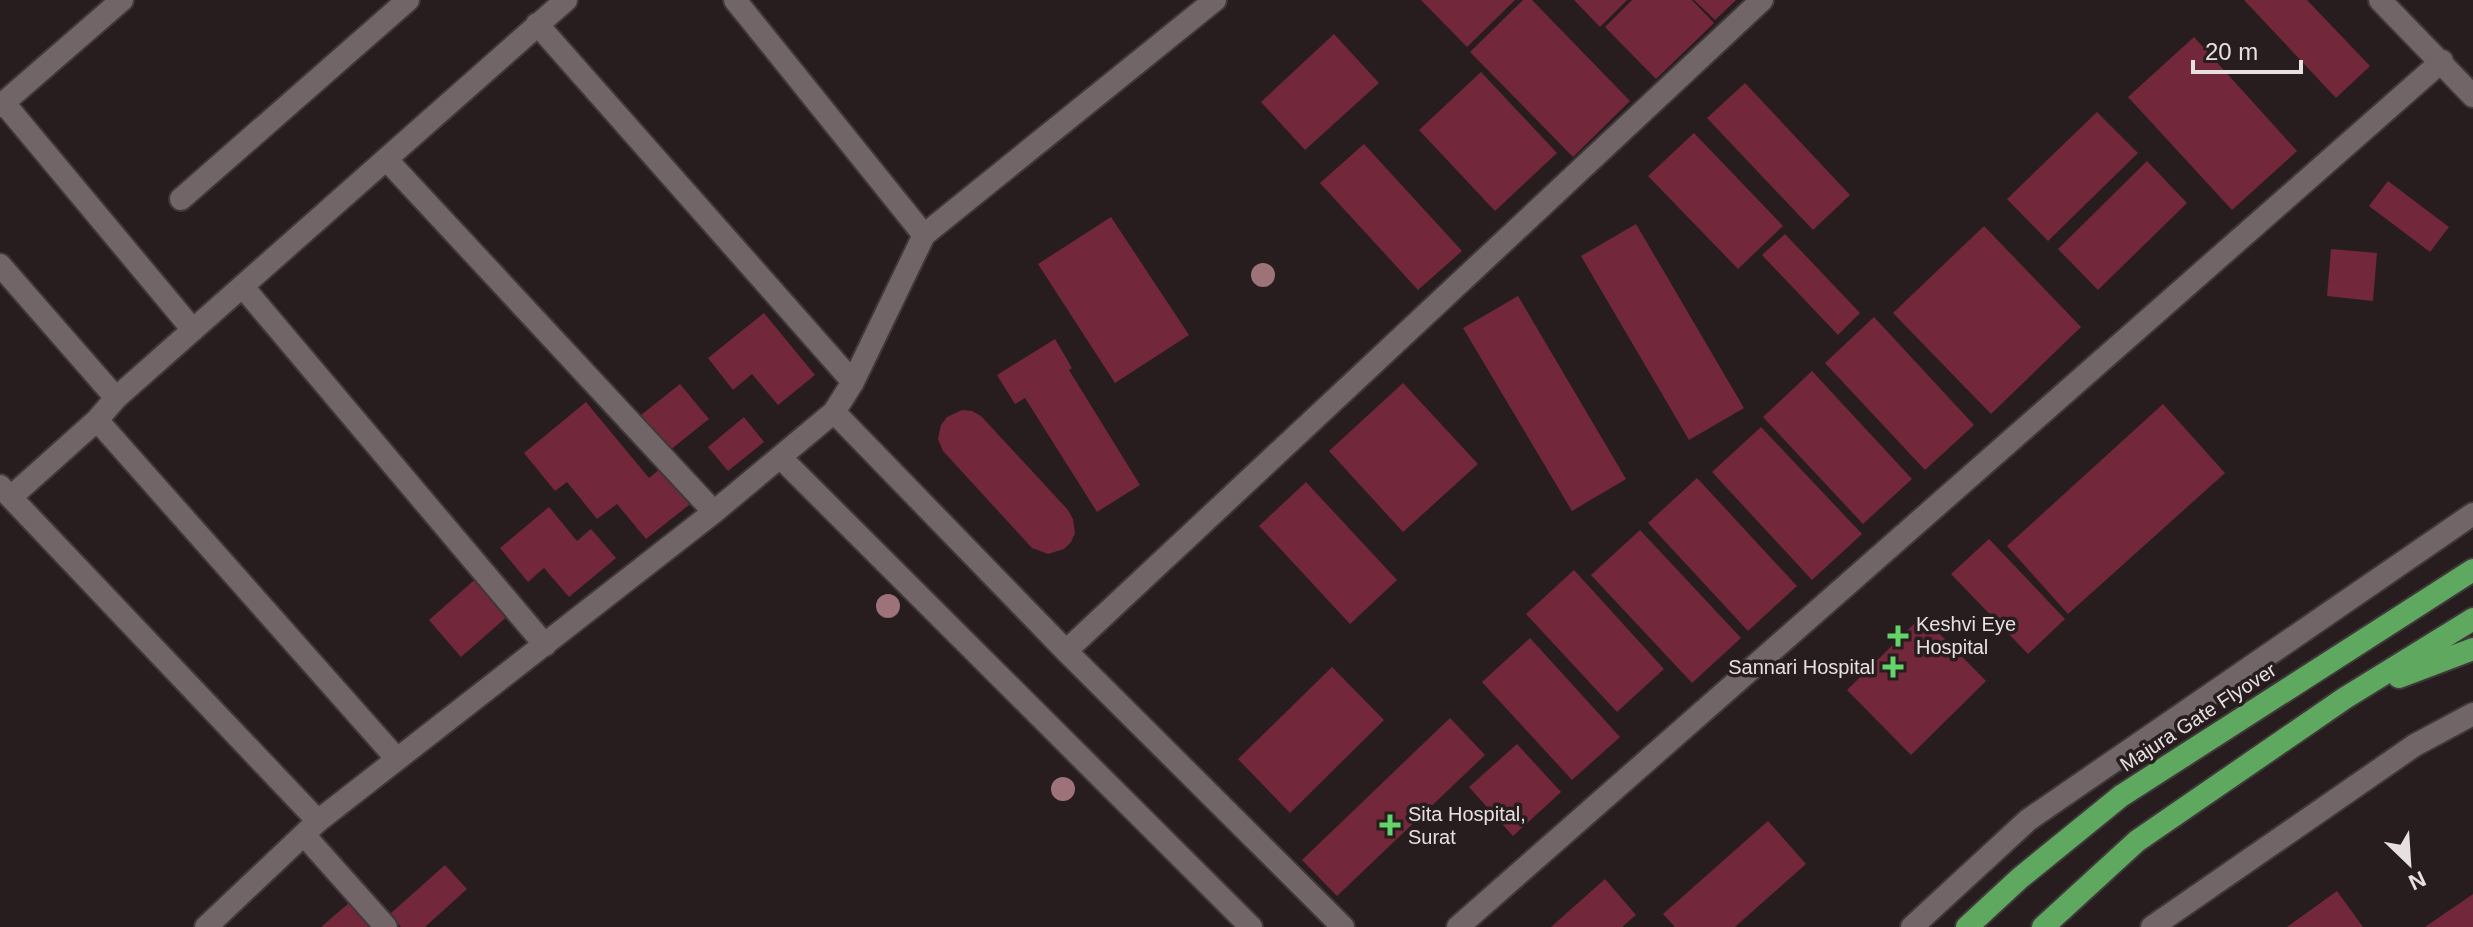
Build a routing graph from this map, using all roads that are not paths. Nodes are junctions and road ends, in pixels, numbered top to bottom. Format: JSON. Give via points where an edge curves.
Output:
{"nodes":[{"id":1,"x":122,"y":0,"type":"edge"},
{"id":2,"x":408,"y":0,"type":"edge"},
{"id":3,"x":566,"y":0,"type":"edge"},
{"id":4,"x":735,"y":0,"type":"edge"},
{"id":5,"x":1215,"y":0,"type":"edge"},
{"id":6,"x":1762,"y":0,"type":"edge"},
{"id":7,"x":2380,"y":0,"type":"edge"},
{"id":8,"x":537,"y":24,"type":"junction"},
{"id":9,"x":2442,"y":61,"type":"junction"},
{"id":10,"x":2473,"y":96,"type":"edge"},
{"id":11,"x":2,"y":104,"type":"edge"},
{"id":12,"x":386,"y":159,"type":"junction"},
{"id":13,"x":181,"y":199,"type":"dead end"},
{"id":14,"x":924,"y":235,"type":"junction"},
{"id":15,"x":0,"y":265,"type":"edge"},
{"id":16,"x":243,"y":287,"type":"junction"},
{"id":17,"x":193,"y":330,"type":"junction"},
{"id":18,"x":853,"y":382,"type":"junction"},
{"id":19,"x":116,"y":398,"type":"junction"},
{"id":20,"x":834,"y":412,"type":"junction"},
{"id":21,"x":97,"y":420,"type":"junction"},
{"id":22,"x":780,"y":457,"type":"junction"},
{"id":23,"x":5,"y":492,"type":"edge"},
{"id":24,"x":714,"y":512,"type":"junction"},
{"id":25,"x":2473,"y":514,"type":"edge"},
{"id":26,"x":2473,"y":570,"type":"edge"},
{"id":27,"x":2473,"y":619,"type":"edge"},
{"id":28,"x":545,"y":645,"type":"junction"},
{"id":29,"x":2473,"y":649,"type":"edge"},
{"id":30,"x":1066,"y":651,"type":"junction"},
{"id":31,"x":2345,"y":698,"type":"junction"},
{"id":32,"x":2473,"y":714,"type":"edge"},
{"id":33,"x":397,"y":759,"type":"junction"},
{"id":34,"x":312,"y":828,"type":"junction"},
{"id":35,"x":206,"y":927,"type":"edge"},
{"id":36,"x":386,"y":927,"type":"edge"},
{"id":37,"x":1251,"y":927,"type":"edge"},
{"id":38,"x":1343,"y":927,"type":"edge"},
{"id":39,"x":1458,"y":927,"type":"edge"},
{"id":40,"x":1912,"y":927,"type":"edge"},
{"id":41,"x":1967,"y":927,"type":"edge"},
{"id":42,"x":2043,"y":927,"type":"edge"},
{"id":43,"x":2152,"y":927,"type":"edge"}],
"edges":[{"from":1,"to":11,"type":"street"},
{"from":2,"to":13,"type":"street"},
{"from":3,"to":8,"type":"street"},
{"from":4,"to":14,"type":"street"},
{"from":5,"to":14,"type":"street"},
{"from":6,"to":30,"type":"street"},
{"from":7,"to":9,"type":"street"},
{"from":8,"to":12,"type":"street"},
{"from":8,"to":18,"type":"street"},
{"from":9,"to":10,"type":"street"},
{"from":9,"to":39,"type":"street"},
{"from":11,"to":17,"type":"street"},
{"from":12,"to":16,"type":"street"},
{"from":12,"to":24,"type":"street"},
{"from":14,"to":18,"type":"street"},
{"from":15,"to":19,"type":"street"},
{"from":16,"to":17,"type":"street"},
{"from":16,"to":28,"type":"street"},
{"from":17,"to":19,"type":"street"},
{"from":18,"to":20,"type":"street"},
{"from":19,"to":21,"type":"street"},
{"from":20,"to":22,"type":"street"},
{"from":20,"to":30,"type":"street"},
{"from":21,"to":23,"type":"street"},
{"from":21,"to":33,"type":"street"},
{"from":22,"to":24,"type":"street"},
{"from":22,"to":37,"type":"street"},
{"from":23,"to":34,"type":"street"},
{"from":24,"to":28,"type":"street"},
{"from":25,"to":40,"type":"street","via":[[2028,820]]},
{"from":26,"to":41,"type":"highway","name":"Majura Gate Flyover","via":[[2121,796]]},
{"from":27,"to":31,"type":"highway"},
{"from":28,"to":33,"type":"street"},
{"from":29,"to":31,"type":"highway"},
{"from":30,"to":38,"type":"street"},
{"from":31,"to":42,"type":"highway","via":[[2137,841]]},
{"from":32,"to":43,"type":"street","via":[[2415,745]]},
{"from":33,"to":34,"type":"street"},
{"from":34,"to":35,"type":"street"},
{"from":34,"to":36,"type":"street"}]}
